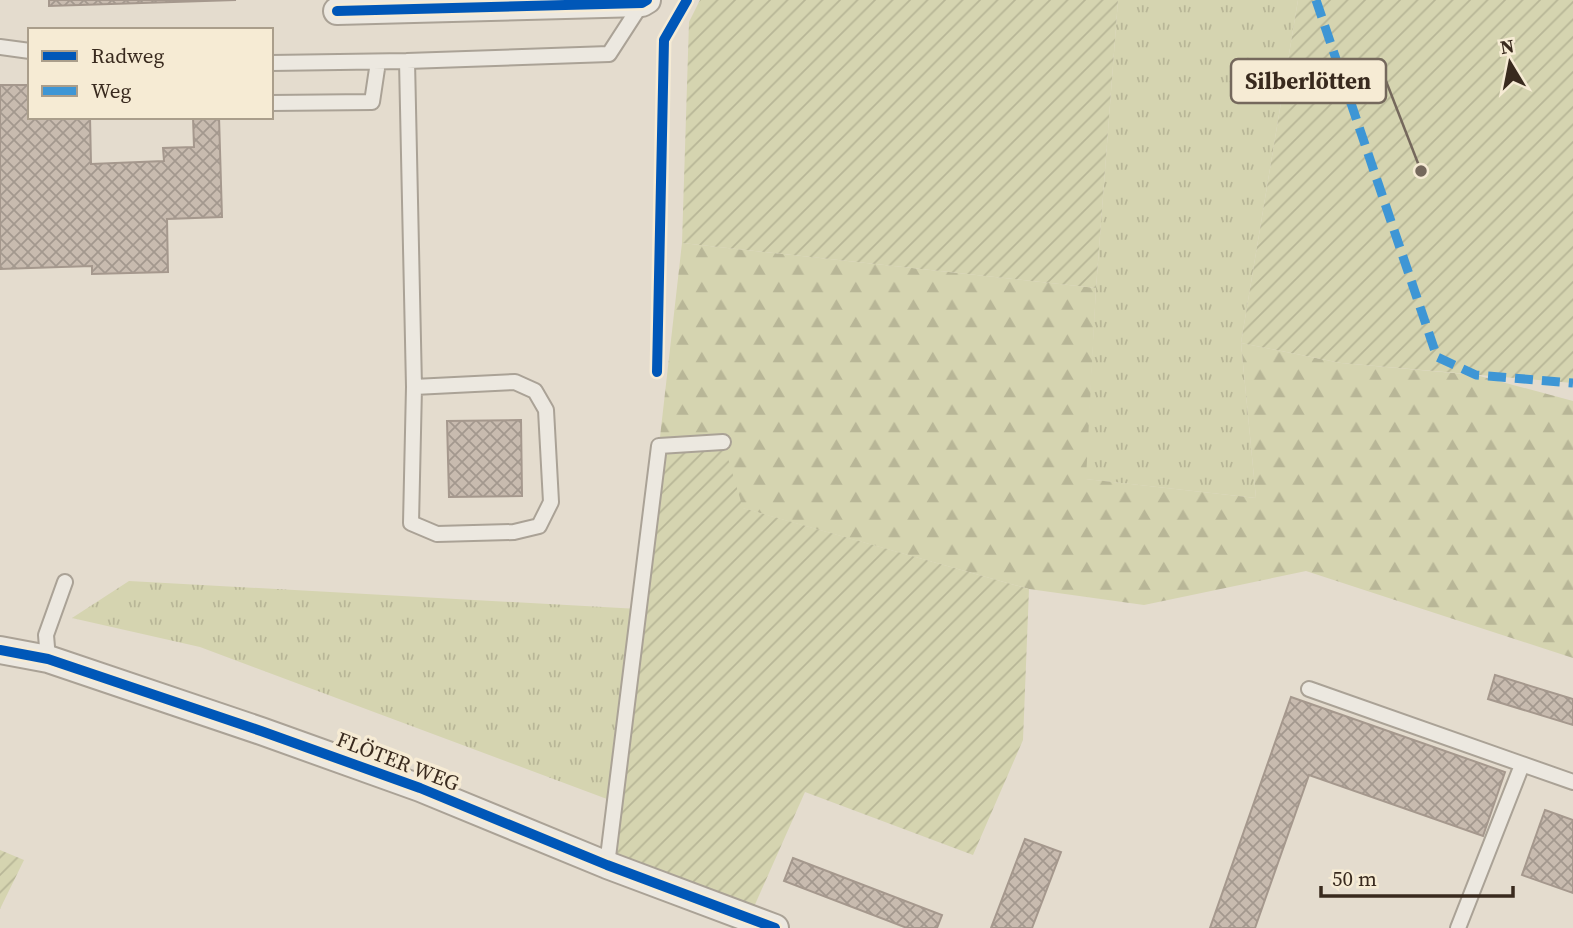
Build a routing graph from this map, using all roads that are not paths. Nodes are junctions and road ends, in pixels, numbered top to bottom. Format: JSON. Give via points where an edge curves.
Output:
{"nodes":[{"id":1,"x":644,"y":2,"type":"edge"},
{"id":2,"x":337,"y":10,"type":"dead end"},
{"id":3,"x":0,"y":47,"type":"edge"},
{"id":4,"x":28,"y":51,"type":"edge"},
{"id":5,"x":407,"y":61,"type":"junction"},
{"id":6,"x":379,"y":62,"type":"junction"},
{"id":7,"x":273,"y":63,"type":"edge"},
{"id":8,"x":273,"y":103,"type":"edge"},
{"id":9,"x":414,"y":387,"type":"junction"},
{"id":10,"x":723,"y":442,"type":"dead end"},
{"id":11,"x":65,"y":582,"type":"dead end"},
{"id":12,"x":0,"y":650,"type":"edge"},
{"id":13,"x":48,"y":659,"type":"junction"},
{"id":14,"x":1309,"y":689,"type":"dead end"},
{"id":15,"x":1522,"y":765,"type":"junction"},
{"id":16,"x":1573,"y":782,"type":"edge"},
{"id":17,"x":607,"y":865,"type":"junction"},
{"id":18,"x":775,"y":928,"type":"edge"},
{"id":19,"x":1458,"y":928,"type":"edge"}],
"edges":[{"from":1,"to":2,"type":"street"},
{"from":1,"to":5,"type":"lane","via":[[609,54]]},
{"from":3,"to":4,"type":"lane"},
{"from":5,"to":6,"type":"lane"},
{"from":5,"to":9,"type":"lane"},
{"from":6,"to":7,"type":"lane"},
{"from":6,"to":8,"type":"lane","via":[[372,102]]},
{"from":9,"to":9,"type":"lane","via":[[411,523],[437,534],[514,532],[539,526],[551,502],[546,410],[535,391],[515,382]]},
{"from":10,"to":17,"type":"lane","via":[[659,446]]},
{"from":11,"to":13,"type":"lane","via":[[46,635]]},
{"from":12,"to":13,"type":"street","name":"FLÖTER WEG"},
{"from":13,"to":17,"type":"street","name":"FLÖTER WEG","via":[[408,784]]},
{"from":14,"to":15,"type":"lane"},
{"from":15,"to":16,"type":"lane"},
{"from":15,"to":19,"type":"lane"},
{"from":17,"to":18,"type":"street","name":"FLÖTER WEG"}]}
